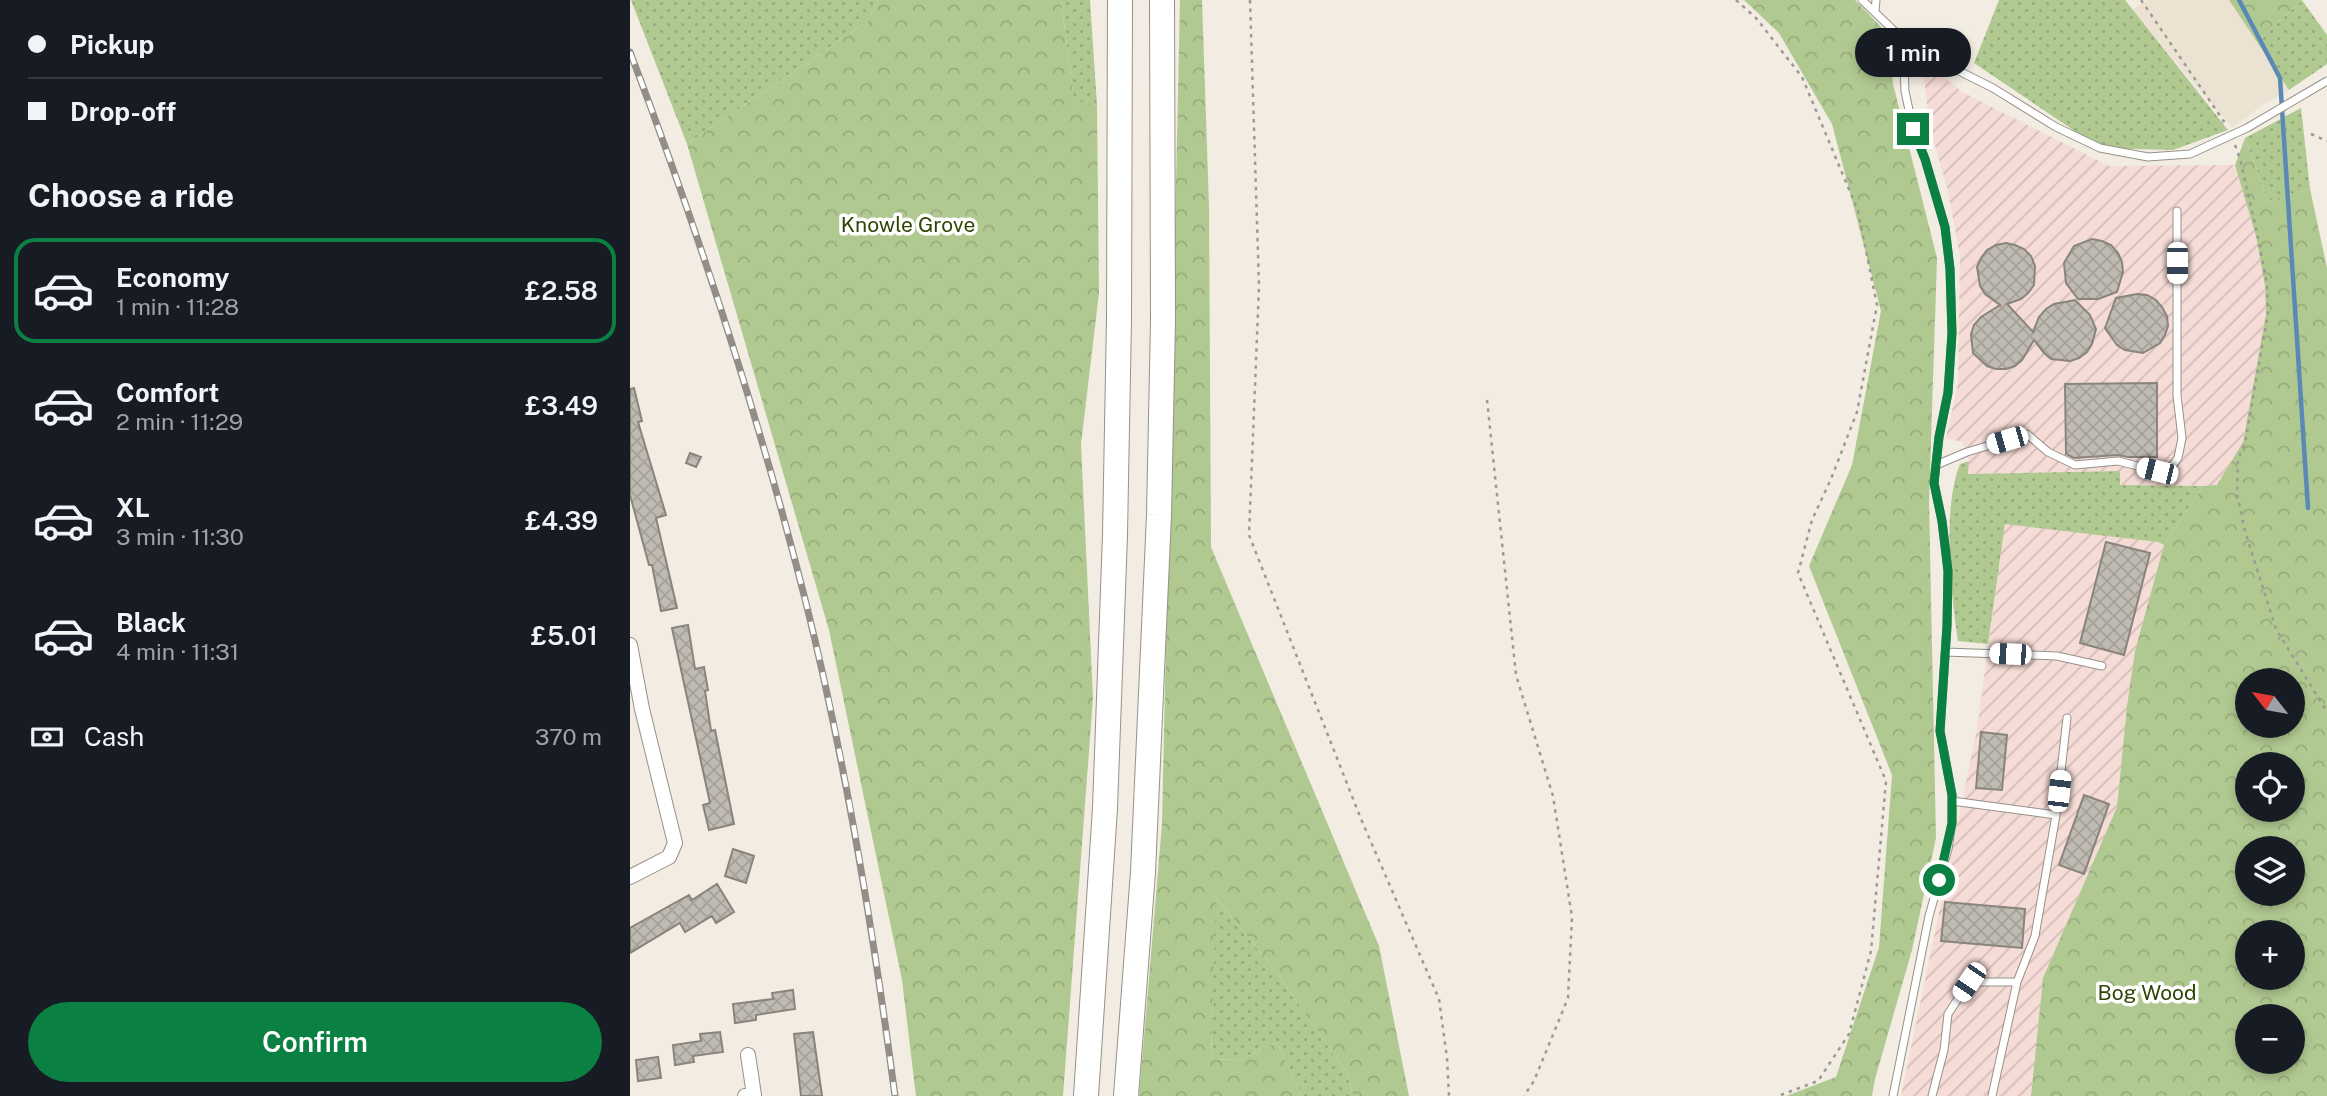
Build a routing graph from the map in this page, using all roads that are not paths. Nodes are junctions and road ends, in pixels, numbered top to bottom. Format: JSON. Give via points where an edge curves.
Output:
{"nodes":[{"id":1,"x":1120,"y":0,"type":"edge"},
{"id":2,"x":1162,"y":0,"type":"edge"},
{"id":3,"x":1862,"y":0,"type":"edge"},
{"id":4,"x":1876,"y":0,"type":"edge"},
{"id":5,"x":1875,"y":12,"type":"junction"},
{"id":6,"x":1911,"y":47,"type":"junction"},
{"id":7,"x":2327,"y":80,"type":"edge"},
{"id":8,"x":2177,"y":211,"type":"dead end"},
{"id":9,"x":1936,"y":465,"type":"junction"},
{"id":10,"x":630,"y":645,"type":"edge"},
{"id":11,"x":1945,"y":652,"type":"junction"},
{"id":12,"x":2102,"y":666,"type":"dead end"},
{"id":13,"x":636,"y":711,"type":"edge"},
{"id":14,"x":2067,"y":718,"type":"dead end"},
{"id":15,"x":1952,"y":801,"type":"junction"},
{"id":16,"x":2056,"y":815,"type":"junction"},
{"id":17,"x":630,"y":877,"type":"edge"},
{"id":18,"x":2017,"y":982,"type":"junction"},
{"id":19,"x":748,"y":1055,"type":"dead end"},
{"id":20,"x":751,"y":1096,"type":"edge"},
{"id":21,"x":1086,"y":1096,"type":"edge"},
{"id":22,"x":1126,"y":1096,"type":"edge"},
{"id":23,"x":1893,"y":1096,"type":"edge"},
{"id":24,"x":1932,"y":1096,"type":"edge"},
{"id":25,"x":1992,"y":1096,"type":"edge"}],
"edges":[{"from":1,"to":21,"type":"highway","via":[[1115,536],[1105,808]]},
{"from":2,"to":22,"type":"highway","via":[[1159,515],[1143,872]]},
{"from":3,"to":5,"type":"lane"},
{"from":4,"to":5,"type":"lane"},
{"from":5,"to":6,"type":"lane"},
{"from":6,"to":7,"type":"lane","via":[[2100,148],[2148,157],[2190,154],[2247,128]]},
{"from":6,"to":9,"type":"lane","via":[[1904,69],[1905,91],[1945,227],[1950,269],[1948,393]]},
{"from":8,"to":9,"type":"lane","via":[[2177,395],[2182,438],[2172,466],[2157,471],[2118,461],[2075,465],[2027,434]]},
{"from":9,"to":11,"type":"lane","via":[[1934,483],[1948,571]]},
{"from":10,"to":13,"type":"street"},
{"from":11,"to":12,"type":"lane","via":[[2057,656]]},
{"from":11,"to":15,"type":"lane","via":[[1940,731]]},
{"from":13,"to":17,"type":"street","via":[[675,843],[669,857]]},
{"from":14,"to":16,"type":"lane"},
{"from":15,"to":16,"type":"lane"},
{"from":15,"to":23,"type":"lane","via":[[1948,849],[1929,916]]},
{"from":16,"to":18,"type":"lane","via":[[2035,936]]},
{"from":18,"to":24,"type":"lane","via":[[1969,982],[1948,1014]]},
{"from":18,"to":25,"type":"lane"},
{"from":19,"to":20,"type":"street"}]}
